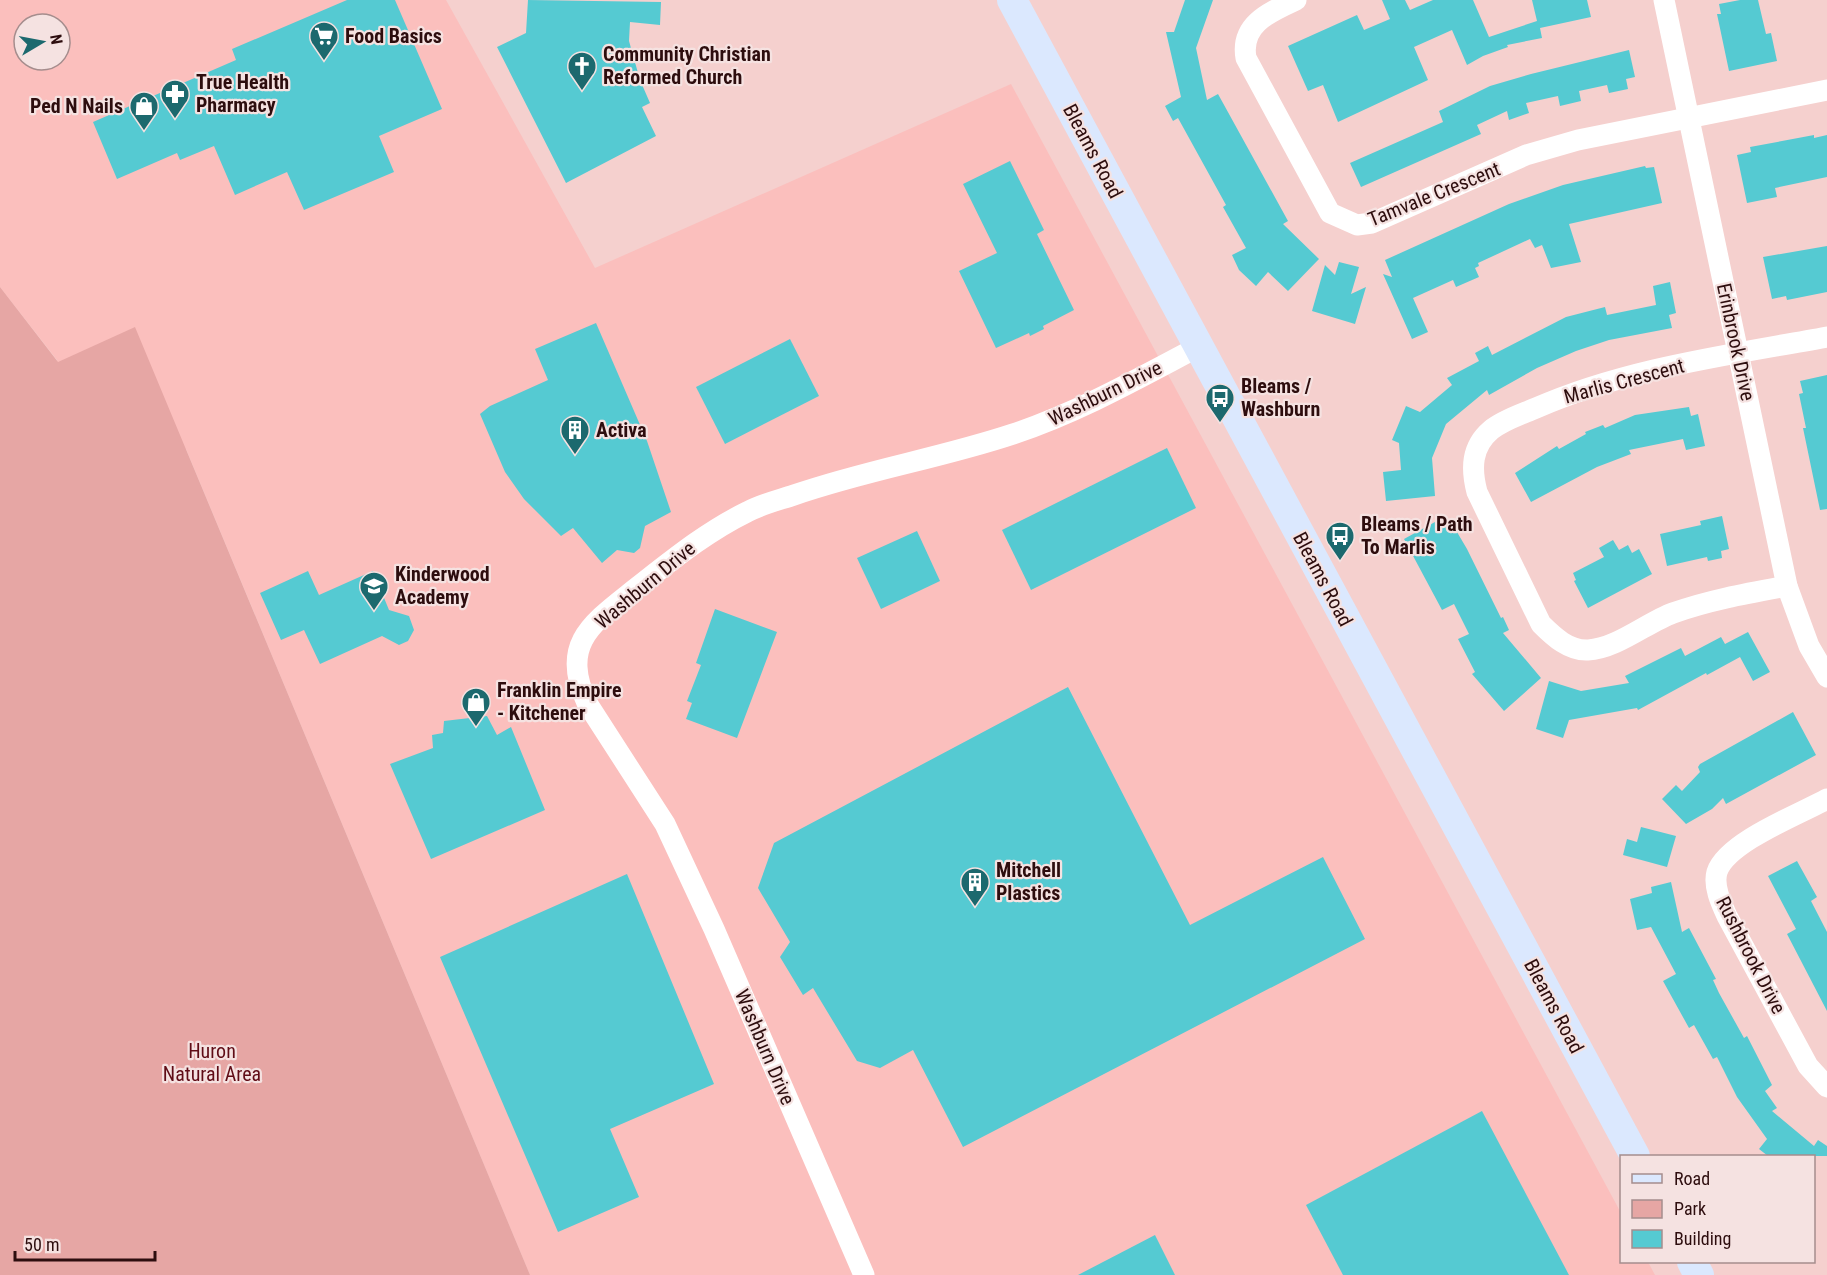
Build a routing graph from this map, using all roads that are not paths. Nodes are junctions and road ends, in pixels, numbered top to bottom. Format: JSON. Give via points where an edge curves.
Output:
{"nodes":[{"id":1,"x":1012,"y":0,"type":"edge"},
{"id":2,"x":1296,"y":0,"type":"edge"},
{"id":3,"x":1664,"y":0,"type":"edge"},
{"id":4,"x":1827,"y":90,"type":"edge"},
{"id":5,"x":1688,"y":118,"type":"junction"},
{"id":6,"x":1827,"y":337,"type":"edge"},
{"id":7,"x":1198,"y":346,"type":"junction"},
{"id":8,"x":1738,"y":353,"type":"junction"},
{"id":9,"x":1786,"y":586,"type":"junction"},
{"id":10,"x":1827,"y":677,"type":"edge"},
{"id":11,"x":1827,"y":799,"type":"edge"},
{"id":12,"x":1827,"y":1087,"type":"edge"},
{"id":13,"x":1634,"y":1155,"type":"edge"},
{"id":14,"x":864,"y":1275,"type":"edge"}],
"edges":[{"from":1,"to":7,"type":"main road","name":"Bleams Road"},
{"from":2,"to":5,"type":"street","name":"Tamvale Crescent","via":[[1258,20],[1247,39],[1246,58],[1326,207],[1341,220],[1357,225],[1372,223],[1526,155],[1578,140]]},
{"from":3,"to":5,"type":"street","name":"Erinbrook Drive"},
{"from":4,"to":5,"type":"street"},
{"from":5,"to":8,"type":"street","name":"Erinbrook Drive"},
{"from":6,"to":8,"type":"street","name":"Marlis Crescent"},
{"from":7,"to":13,"type":"main road","name":"Bleams Road"},
{"from":7,"to":14,"type":"street","name":"Washburn Drive","via":[[1062,417],[1011,435],[842,478],[748,511],[694,543],[604,614],[580,642],[575,662],[587,703],[665,824]]},
{"from":8,"to":9,"type":"street","name":"Erinbrook Drive"},
{"from":8,"to":9,"type":"street","name":"Marlis Crescent","via":[[1578,389],[1492,429],[1480,442],[1472,472],[1477,492],[1541,624],[1573,647],[1588,650],[1604,646],[1672,613]]},
{"from":9,"to":10,"type":"street","name":"Erinbrook Drive","via":[[1809,646]]},
{"from":11,"to":12,"type":"street","name":"Rushbrook Drive","via":[[1740,846],[1725,858],[1716,873],[1718,896],[1727,916],[1808,1066]]}]}
